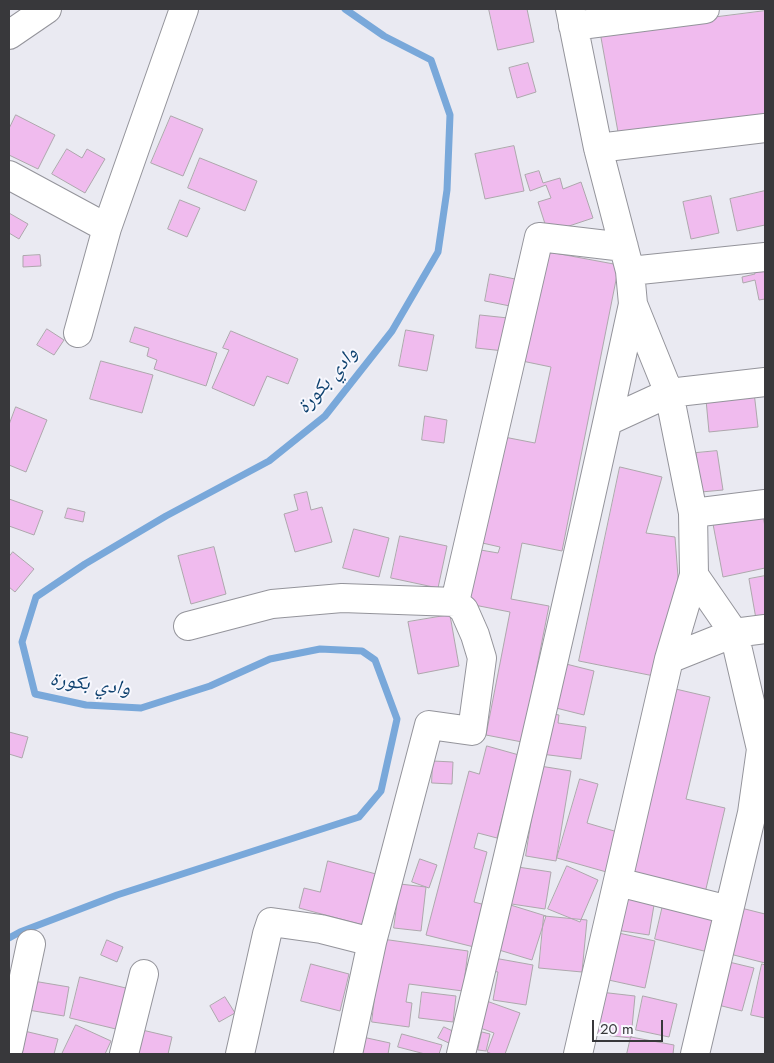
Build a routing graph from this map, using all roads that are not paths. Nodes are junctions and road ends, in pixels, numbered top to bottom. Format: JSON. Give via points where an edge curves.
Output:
{"nodes":[{"id":1,"x":47,"y":9,"type":"edge"},
{"id":2,"x":184,"y":9,"type":"edge"},
{"id":3,"x":705,"y":9,"type":"edge"},
{"id":4,"x":572,"y":17,"type":"edge"},
{"id":5,"x":9,"y":35,"type":"edge"},
{"id":6,"x":765,"y":128,"type":"edge"},
{"id":7,"x":598,"y":148,"type":"junction"},
{"id":8,"x":9,"y":175,"type":"edge"},
{"id":9,"x":107,"y":228,"type":"junction"},
{"id":10,"x":765,"y":257,"type":"edge"},
{"id":11,"x":627,"y":259,"type":"junction"},
{"id":12,"x":634,"y":304,"type":"junction"},
{"id":13,"x":78,"y":333,"type":"dead end"},
{"id":14,"x":765,"y":382,"type":"edge"},
{"id":15,"x":669,"y":393,"type":"junction"},
{"id":16,"x":608,"y":421,"type":"junction"},
{"id":17,"x":765,"y":504,"type":"edge"},
{"id":18,"x":693,"y":513,"type":"junction"},
{"id":19,"x":694,"y":575,"type":"junction"},
{"id":20,"x":455,"y":602,"type":"junction"},
{"id":21,"x":188,"y":626,"type":"dead end"},
{"id":22,"x":765,"y":629,"type":"edge"},
{"id":23,"x":734,"y":633,"type":"junction"},
{"id":24,"x":669,"y":658,"type":"junction"},
{"id":25,"x":763,"y":749,"type":"edge"},
{"id":26,"x":759,"y":821,"type":"edge"},
{"id":27,"x":765,"y":840,"type":"edge"},
{"id":28,"x":618,"y":882,"type":"junction"},
{"id":29,"x":729,"y":910,"type":"junction"},
{"id":30,"x":372,"y":942,"type":"junction"},
{"id":31,"x":31,"y":944,"type":"dead end"},
{"id":32,"x":144,"y":974,"type":"dead end"},
{"id":33,"x":9,"y":1047,"type":"edge"},
{"id":34,"x":124,"y":1054,"type":"edge"},
{"id":35,"x":240,"y":1054,"type":"edge"},
{"id":36,"x":348,"y":1054,"type":"edge"},
{"id":37,"x":461,"y":1054,"type":"edge"},
{"id":38,"x":578,"y":1054,"type":"edge"},
{"id":39,"x":695,"y":1054,"type":"edge"}],
"edges":[{"from":1,"to":5,"type":"street"},
{"from":2,"to":9,"type":"street"},
{"from":3,"to":4,"type":"street"},
{"from":4,"to":7,"type":"street"},
{"from":6,"to":7,"type":"street"},
{"from":7,"to":11,"type":"street"},
{"from":8,"to":9,"type":"street"},
{"from":9,"to":13,"type":"street"},
{"from":10,"to":11,"type":"street"},
{"from":11,"to":12,"type":"street"},
{"from":11,"to":20,"type":"street","via":[[539,237]]},
{"from":12,"to":15,"type":"street"},
{"from":12,"to":16,"type":"street"},
{"from":14,"to":15,"type":"street"},
{"from":15,"to":16,"type":"street"},
{"from":15,"to":18,"type":"street"},
{"from":16,"to":37,"type":"street"},
{"from":17,"to":18,"type":"street"},
{"from":18,"to":19,"type":"street"},
{"from":19,"to":23,"type":"street"},
{"from":19,"to":24,"type":"street"},
{"from":20,"to":21,"type":"street","via":[[342,598],[272,604]]},
{"from":20,"to":30,"type":"street","via":[[466,614],[482,658],[472,731],[429,725]]},
{"from":22,"to":23,"type":"street"},
{"from":23,"to":24,"type":"street"},
{"from":23,"to":25,"type":"street"},
{"from":24,"to":28,"type":"street"},
{"from":25,"to":26,"type":"street"},
{"from":26,"to":27,"type":"street"},
{"from":26,"to":29,"type":"street"},
{"from":28,"to":29,"type":"street"},
{"from":28,"to":38,"type":"street"},
{"from":29,"to":39,"type":"street"},
{"from":30,"to":35,"type":"street","via":[[322,929],[271,922]]},
{"from":30,"to":36,"type":"street"},
{"from":31,"to":33,"type":"street"},
{"from":32,"to":34,"type":"street"}]}
